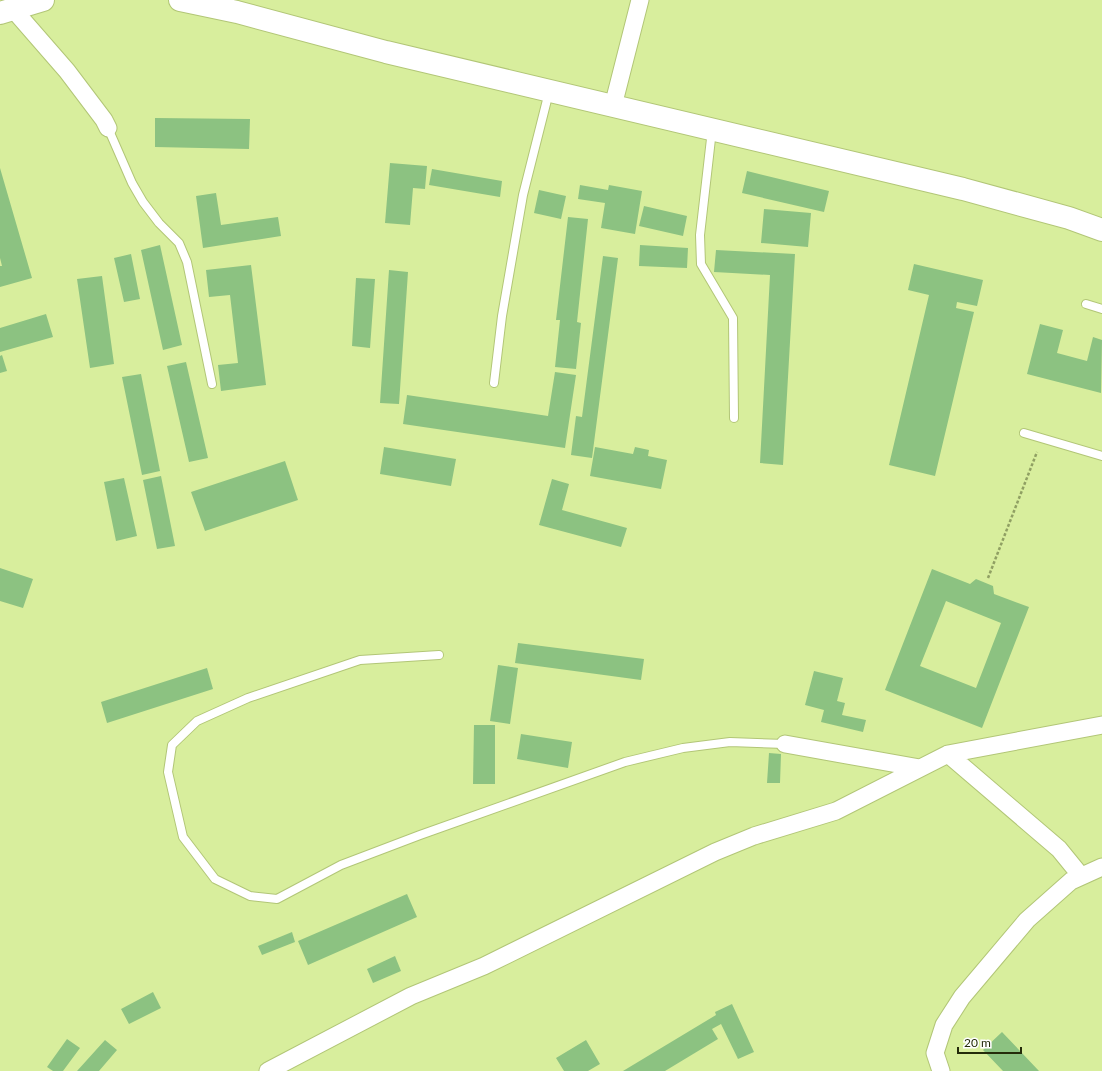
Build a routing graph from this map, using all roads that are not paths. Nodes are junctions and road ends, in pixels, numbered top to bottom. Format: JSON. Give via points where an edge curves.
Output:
{"nodes":[{"id":1,"x":43,"y":0,"type":"edge"},
{"id":2,"x":180,"y":0,"type":"edge"},
{"id":3,"x":640,"y":0,"type":"edge"},
{"id":4,"x":6,"y":12,"type":"edge"},
{"id":5,"x":549,"y":91,"type":"junction"},
{"id":6,"x":613,"y":106,"type":"junction"},
{"id":7,"x":108,"y":128,"type":"joint"},
{"id":8,"x":712,"y":130,"type":"junction"},
{"id":9,"x":1102,"y":230,"type":"edge"},
{"id":10,"x":1086,"y":304,"type":"dead end"},
{"id":11,"x":1102,"y":309,"type":"edge"},
{"id":12,"x":494,"y":383,"type":"dead end"},
{"id":13,"x":212,"y":384,"type":"dead end"},
{"id":14,"x":734,"y":418,"type":"dead end"},
{"id":15,"x":1024,"y":433,"type":"dead end"},
{"id":16,"x":1102,"y":456,"type":"edge"},
{"id":17,"x":440,"y":655,"type":"dead end"},
{"id":18,"x":1102,"y":725,"type":"edge"},
{"id":19,"x":785,"y":744,"type":"joint"},
{"id":20,"x":948,"y":754,"type":"junction"},
{"id":21,"x":920,"y":768,"type":"junction"},
{"id":22,"x":1102,"y":867,"type":"edge"},
{"id":23,"x":1081,"y":876,"type":"junction"},
{"id":24,"x":268,"y":1071,"type":"edge"},
{"id":25,"x":940,"y":1071,"type":"edge"}],
"edges":[{"from":1,"to":4,"type":"street"},
{"from":2,"to":5,"type":"street"},
{"from":3,"to":6,"type":"street"},
{"from":4,"to":7,"type":"street","via":[[67,71]]},
{"from":5,"to":6,"type":"street"},
{"from":5,"to":12,"type":"lane","via":[[522,195]]},
{"from":6,"to":8,"type":"street"},
{"from":7,"to":13,"type":"lane","via":[[143,202],[179,243],[187,262]]},
{"from":8,"to":9,"type":"street","via":[[963,189],[1070,218]]},
{"from":8,"to":14,"type":"lane","via":[[700,235],[701,264],[733,318]]},
{"from":10,"to":11,"type":"lane"},
{"from":15,"to":16,"type":"lane"},
{"from":17,"to":19,"type":"lane","via":[[360,660],[248,698],[197,721],[172,746],[168,772],[183,837],[215,879],[250,896],[277,899],[341,865],[625,762],[683,748],[730,742]]},
{"from":18,"to":20,"type":"street"},
{"from":19,"to":21,"type":"street"},
{"from":20,"to":21,"type":"street"},
{"from":20,"to":23,"type":"street","via":[[1059,849]]},
{"from":21,"to":24,"type":"street","via":[[836,811],[754,836],[715,852],[484,966],[411,996]]},
{"from":22,"to":23,"type":"street"},
{"from":23,"to":25,"type":"street","via":[[1071,881],[1027,920],[962,996],[944,1025],[935,1053]]}]}
